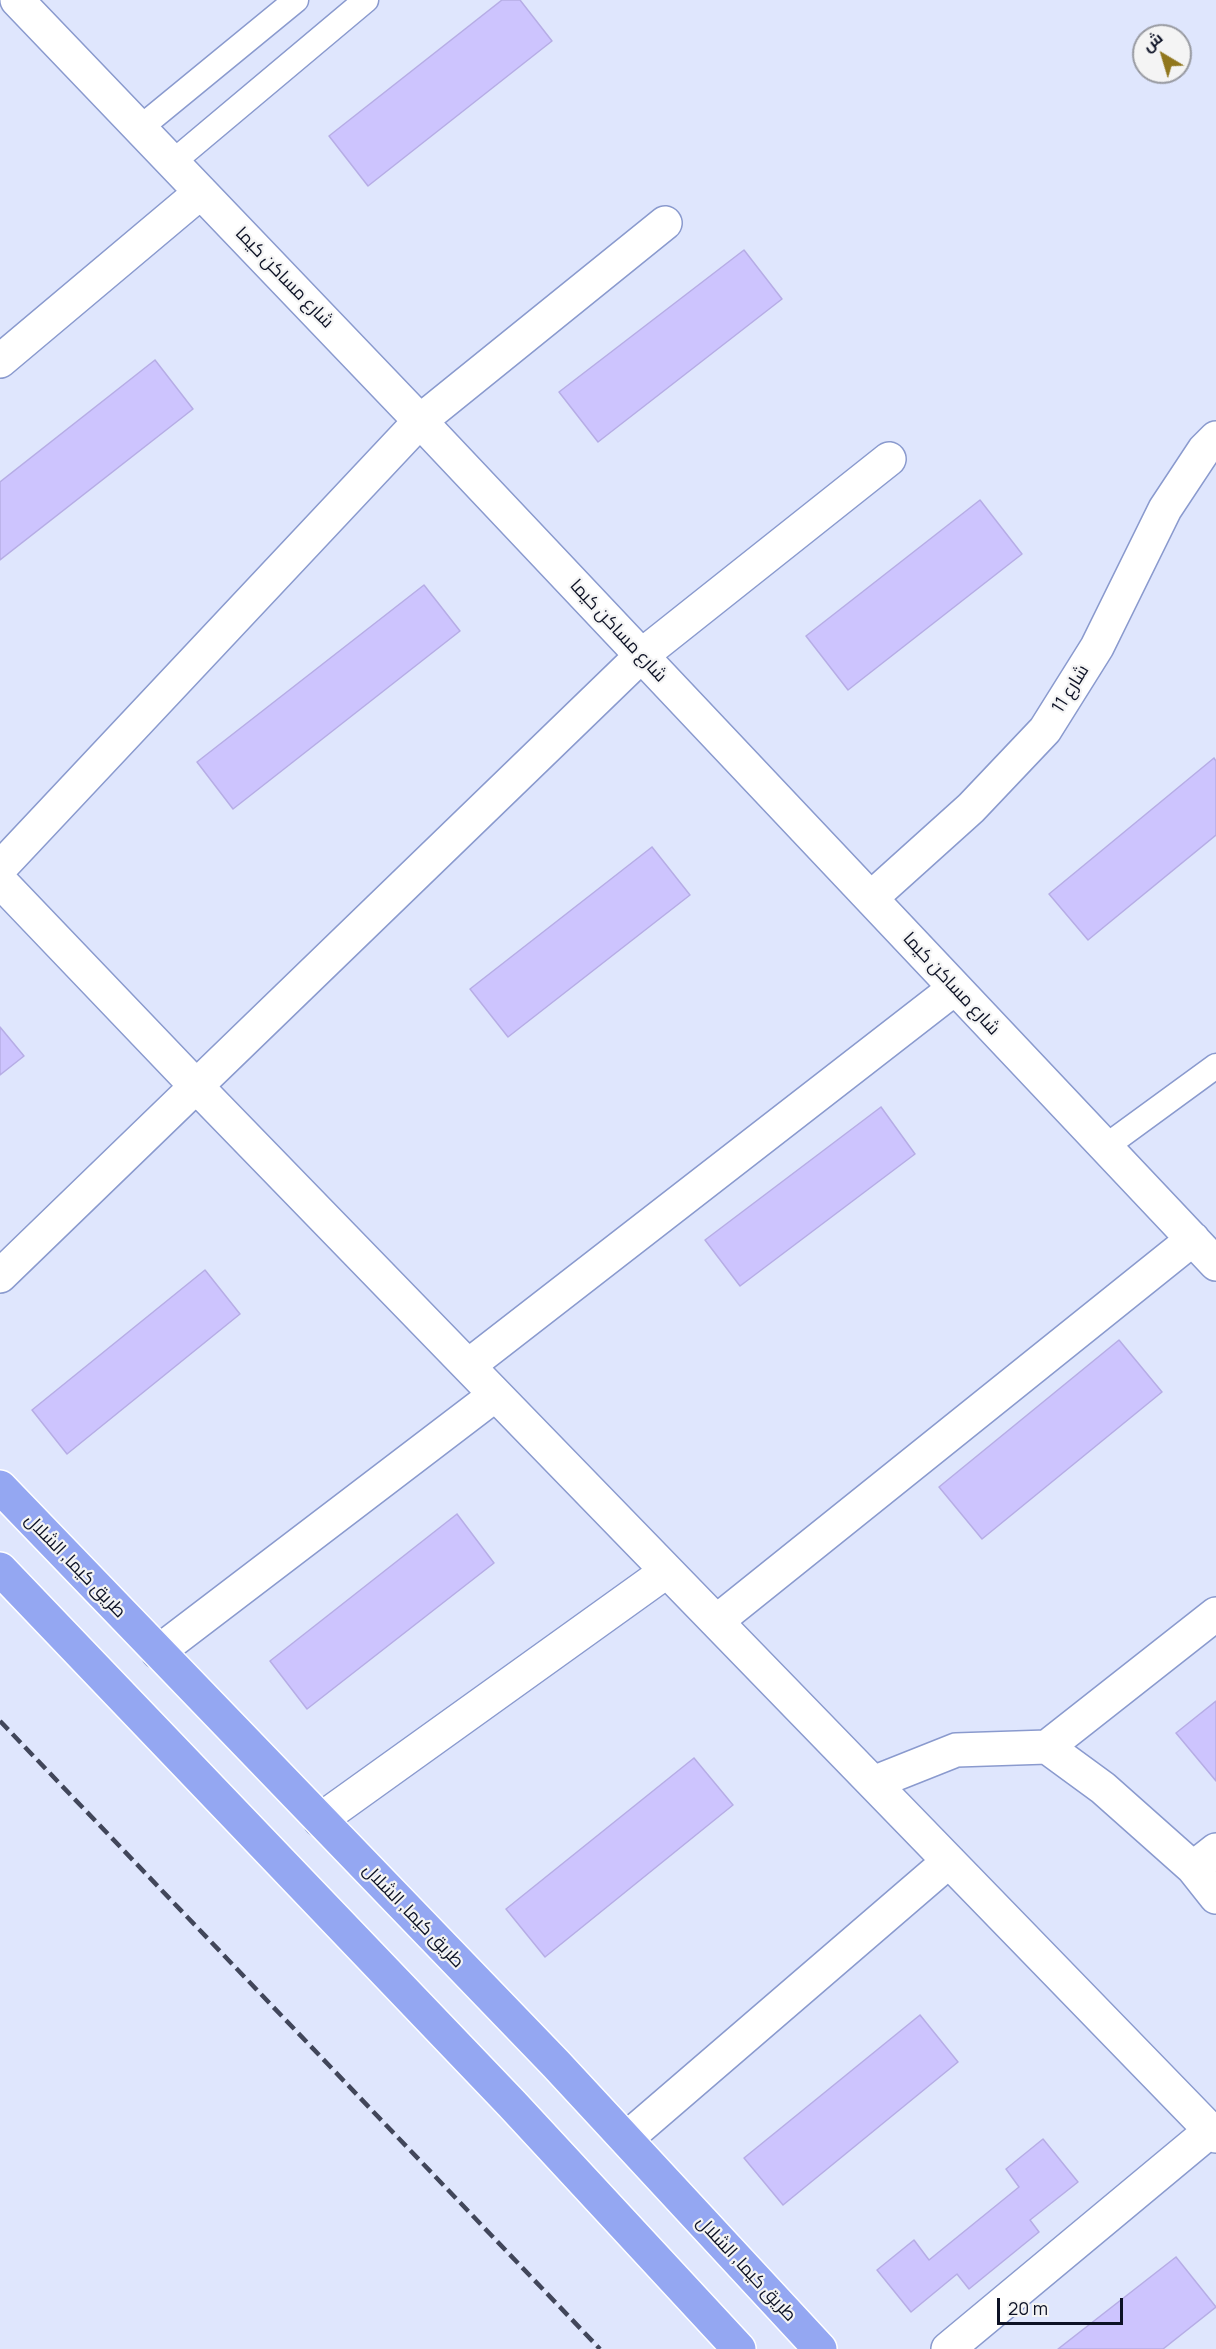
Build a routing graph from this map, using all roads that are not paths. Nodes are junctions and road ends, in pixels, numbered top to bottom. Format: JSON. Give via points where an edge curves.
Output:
{"nodes":[{"id":1,"x":17,"y":0,"type":"edge"},
{"id":2,"x":296,"y":0,"type":"edge"},
{"id":3,"x":366,"y":0,"type":"edge"},
{"id":4,"x":140,"y":128,"type":"junction"},
{"id":5,"x":173,"y":162,"type":"junction"},
{"id":6,"x":201,"y":192,"type":"junction"},
{"id":7,"x":665,"y":223,"type":"dead end"},
{"id":8,"x":0,"y":361,"type":"edge"},
{"id":9,"x":420,"y":421,"type":"junction"},
{"id":10,"x":1216,"y":438,"type":"edge"},
{"id":11,"x":890,"y":459,"type":"dead end"},
{"id":12,"x":641,"y":656,"type":"junction"},
{"id":13,"x":0,"y":868,"type":"edge"},
{"id":14,"x":0,"y":881,"type":"edge"},
{"id":15,"x":870,"y":898,"type":"junction"},
{"id":16,"x":955,"y":988,"type":"junction"},
{"id":17,"x":1216,"y":1066,"type":"edge"},
{"id":18,"x":196,"y":1086,"type":"junction"},
{"id":19,"x":1105,"y":1147,"type":"junction"},
{"id":20,"x":1193,"y":1239,"type":"junction"},
{"id":21,"x":1216,"y":1264,"type":"edge"},
{"id":22,"x":0,"y":1276,"type":"edge"},
{"id":23,"x":468,"y":1366,"type":"junction"},
{"id":24,"x":495,"y":1395,"type":"junction"},
{"id":25,"x":0,"y":1487,"type":"edge"},
{"id":26,"x":0,"y":1569,"type":"edge"},
{"id":27,"x":667,"y":1571,"type":"junction"},
{"id":28,"x":1216,"y":1614,"type":"edge"},
{"id":29,"x":717,"y":1621,"type":"junction"},
{"id":30,"x":158,"y":1652,"type":"junction"},
{"id":31,"x":1047,"y":1747,"type":"junction"},
{"id":32,"x":873,"y":1783,"type":"junction"},
{"id":33,"x":320,"y":1820,"type":"junction"},
{"id":34,"x":1204,"y":1859,"type":"edge"},
{"id":35,"x":949,"y":1861,"type":"junction"},
{"id":36,"x":1216,"y":1897,"type":"edge"},
{"id":37,"x":1213,"y":2134,"type":"edge"},
{"id":38,"x":626,"y":2139,"type":"junction"},
{"id":39,"x":740,"y":2349,"type":"edge"},
{"id":40,"x":820,"y":2349,"type":"edge"},
{"id":41,"x":948,"y":2349,"type":"edge"}],
"edges":[{"from":1,"to":4,"type":"street","name":"شارع مساكن كيما"},
{"from":2,"to":4,"type":"lane"},
{"from":3,"to":5,"type":"lane"},
{"from":4,"to":5,"type":"street","name":"شارع مساكن كيما"},
{"from":5,"to":6,"type":"street","name":"شارع مساكن كيما"},
{"from":6,"to":8,"type":"street"},
{"from":6,"to":9,"type":"street","name":"شارع مساكن كيما"},
{"from":7,"to":9,"type":"street"},
{"from":9,"to":12,"type":"street","name":"شارع مساكن كيما"},
{"from":9,"to":13,"type":"street"},
{"from":10,"to":15,"type":"street","name":"شارع 11","via":[[1165,509],[1097,647],[1045,730],[971,808]]},
{"from":11,"to":12,"type":"street"},
{"from":12,"to":15,"type":"street","name":"شارع مساكن كيما"},
{"from":12,"to":18,"type":"street"},
{"from":14,"to":18,"type":"street"},
{"from":15,"to":16,"type":"street","name":"شارع مساكن كيما"},
{"from":16,"to":19,"type":"street","name":"شارع مساكن كيما"},
{"from":16,"to":23,"type":"street"},
{"from":17,"to":19,"type":"lane"},
{"from":18,"to":22,"type":"street"},
{"from":18,"to":23,"type":"street"},
{"from":19,"to":20,"type":"street","name":"شارع مساكن كيما"},
{"from":20,"to":21,"type":"street","name":"شارع مساكن كيما"},
{"from":20,"to":29,"type":"street"},
{"from":23,"to":24,"type":"street"},
{"from":24,"to":27,"type":"street"},
{"from":24,"to":30,"type":"street"},
{"from":25,"to":30,"type":"highway","name":"طريق كيما, الشلال"},
{"from":26,"to":39,"type":"highway","via":[[512,2104]]},
{"from":27,"to":29,"type":"street"},
{"from":27,"to":33,"type":"street"},
{"from":28,"to":31,"type":"street"},
{"from":29,"to":32,"type":"street"},
{"from":30,"to":33,"type":"highway","name":"طريق كيما, الشلال"},
{"from":31,"to":32,"type":"street","via":[[956,1750]]},
{"from":31,"to":34,"type":"street"},
{"from":32,"to":35,"type":"street"},
{"from":33,"to":38,"type":"highway","name":"طريق كيما, الشلال"},
{"from":34,"to":36,"type":"street"},
{"from":35,"to":37,"type":"street"},
{"from":35,"to":38,"type":"street"},
{"from":37,"to":41,"type":"street"},
{"from":38,"to":40,"type":"highway","name":"طريق كيما, الشلال"}]}
